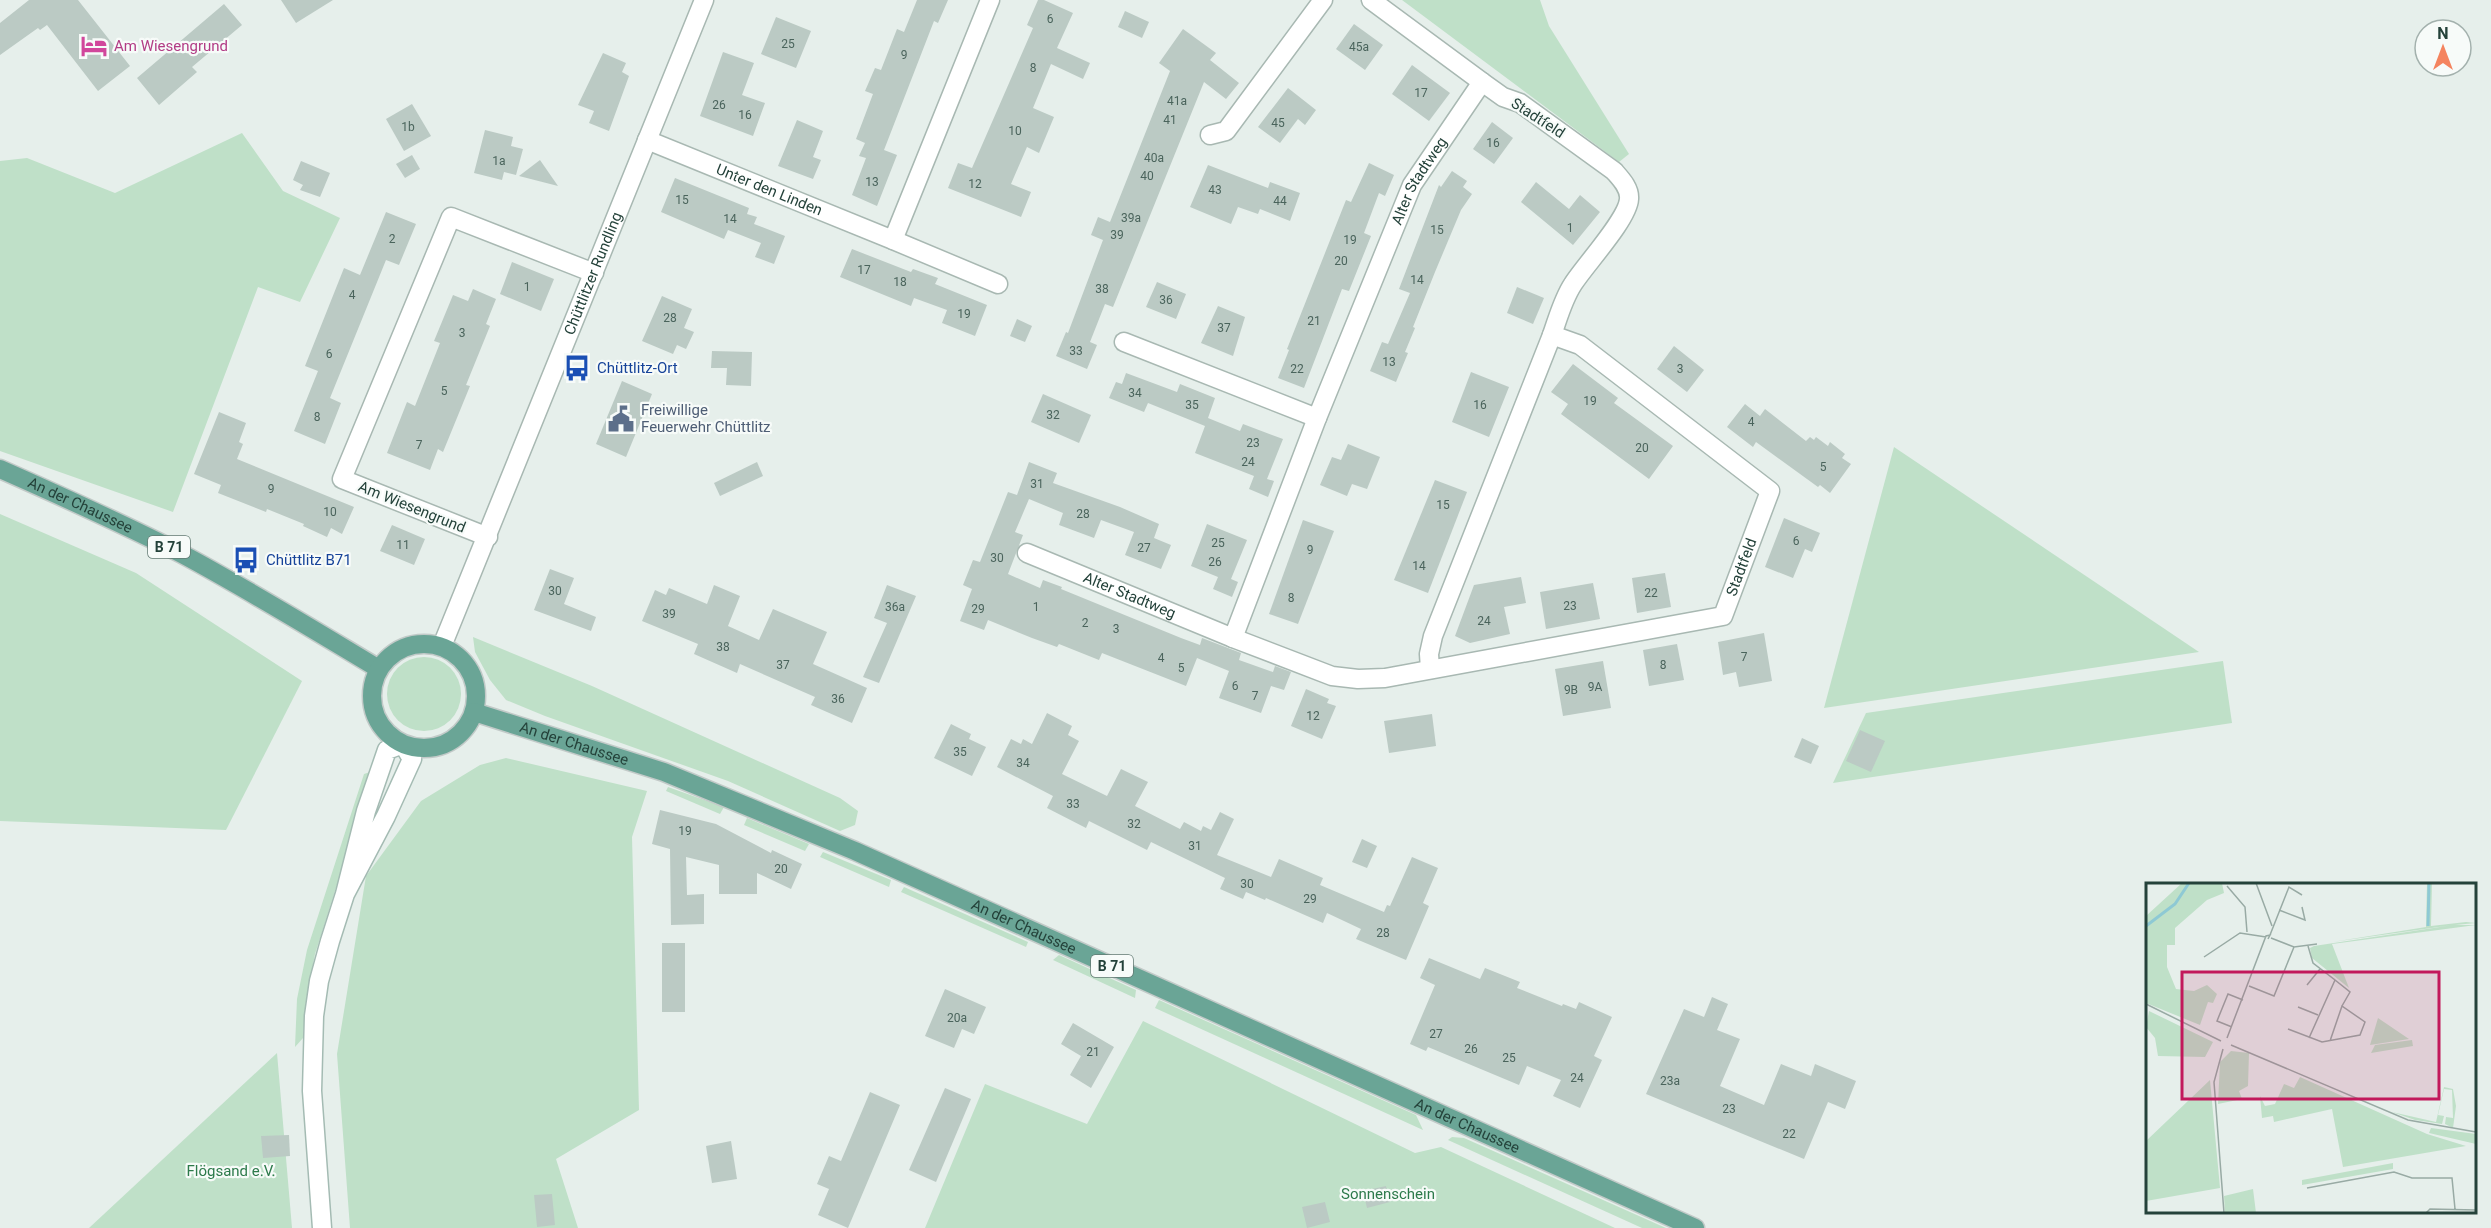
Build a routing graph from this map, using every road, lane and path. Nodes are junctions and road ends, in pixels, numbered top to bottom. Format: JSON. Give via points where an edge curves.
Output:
{"nodes":[{"id":1,"x":704,"y":0,"type":"edge"},
{"id":2,"x":990,"y":0,"type":"edge"},
{"id":3,"x":1323,"y":0,"type":"edge"},
{"id":4,"x":1371,"y":0,"type":"edge"},
{"id":5,"x":1482,"y":82,"type":"junction"},
{"id":6,"x":1210,"y":135,"type":"dead end"},
{"id":7,"x":647,"y":140,"type":"junction"},
{"id":8,"x":892,"y":240,"type":"junction"},
{"id":9,"x":594,"y":273,"type":"junction"},
{"id":10,"x":998,"y":284,"type":"dead end"},
{"id":11,"x":1552,"y":335,"type":"junction"},
{"id":12,"x":1124,"y":342,"type":"dead end"},
{"id":13,"x":1317,"y":418,"type":"junction"},
{"id":14,"x":0,"y":469,"type":"edge"},
{"id":15,"x":488,"y":537,"type":"junction"},
{"id":16,"x":1028,"y":554,"type":"dead end"},
{"id":17,"x":1233,"y":638,"type":"junction"},
{"id":18,"x":442,"y":646,"type":"junction"},
{"id":19,"x":1297,"y":661,"type":"joint"},
{"id":20,"x":379,"y":669,"type":"junction"},
{"id":21,"x":1430,"y":669,"type":"junction"},
{"id":22,"x":474,"y":712,"type":"junction"},
{"id":23,"x":403,"y":744,"type":"junction"},
{"id":24,"x":345,"y":894,"type":"junction"},
{"id":25,"x":321,"y":1228,"type":"edge"},
{"id":26,"x":1695,"y":1228,"type":"edge"}],
"edges":[{"from":1,"to":7,"type":"street","name":"Chüttlitzer Rundling"},
{"from":2,"to":8,"type":"street"},
{"from":3,"to":6,"type":"street","via":[[1226,131]]},
{"from":4,"to":5,"type":"street"},
{"from":5,"to":11,"type":"street","name":"Stadtfeld","via":[[1520,103],[1614,171],[1624,183],[1629,199],[1622,217],[1573,284]]},
{"from":5,"to":13,"type":"street","name":"Alter Stadtweg","via":[[1412,185]]},
{"from":7,"to":8,"type":"street","name":"Unter den Linden"},
{"from":7,"to":9,"type":"street","name":"Chüttlitzer Rundling"},
{"from":8,"to":10,"type":"street","name":"Unter den Linden"},
{"from":9,"to":15,"type":"street","name":"Chüttlitzer Rundling"},
{"from":9,"to":15,"type":"street","name":"Am Wiesengrund","via":[[451,217],[342,479]]},
{"from":11,"to":21,"type":"street","name":"Stadtfeld","via":[[1433,636]]},
{"from":11,"to":21,"type":"street","name":"Stadtfeld","via":[[1580,345],[1770,491],[1723,616]]},
{"from":12,"to":13,"type":"street"},
{"from":13,"to":17,"type":"street","name":"Alter Stadtweg"},
{"from":14,"to":20,"type":"main road","name":"An der Chaussee","number":"B 71","via":[[181,554]]},
{"from":15,"to":18,"type":"street","name":"Chüttlitzer Rundling"},
{"from":16,"to":17,"type":"street","name":"Alter Stadtweg"},
{"from":17,"to":19,"type":"street","name":"Alter Stadtweg"},
{"from":18,"to":20,"type":"main road","via":[[406,646]]},
{"from":18,"to":22,"type":"main road","via":[[463,660],[471,671],[477,698]]},
{"from":19,"to":21,"type":"street","name":"Stadtfeld","via":[[1332,676],[1358,679]]},
{"from":20,"to":23,"type":"main road","via":[[372,688],[374,711],[386,732]]},
{"from":22,"to":23,"type":"main road","via":[[459,735],[447,743],[434,748]]},
{"from":22,"to":26,"type":"main road","name":"An der Chaussee","number":"B 71","via":[[664,772],[855,851]]},
{"from":23,"to":24,"type":"street","via":[[387,750],[366,811]]},
{"from":23,"to":24,"type":"street","via":[[412,759]]},
{"from":24,"to":25,"type":"street","via":[[319,981],[314,1016],[312,1091]]}]}
